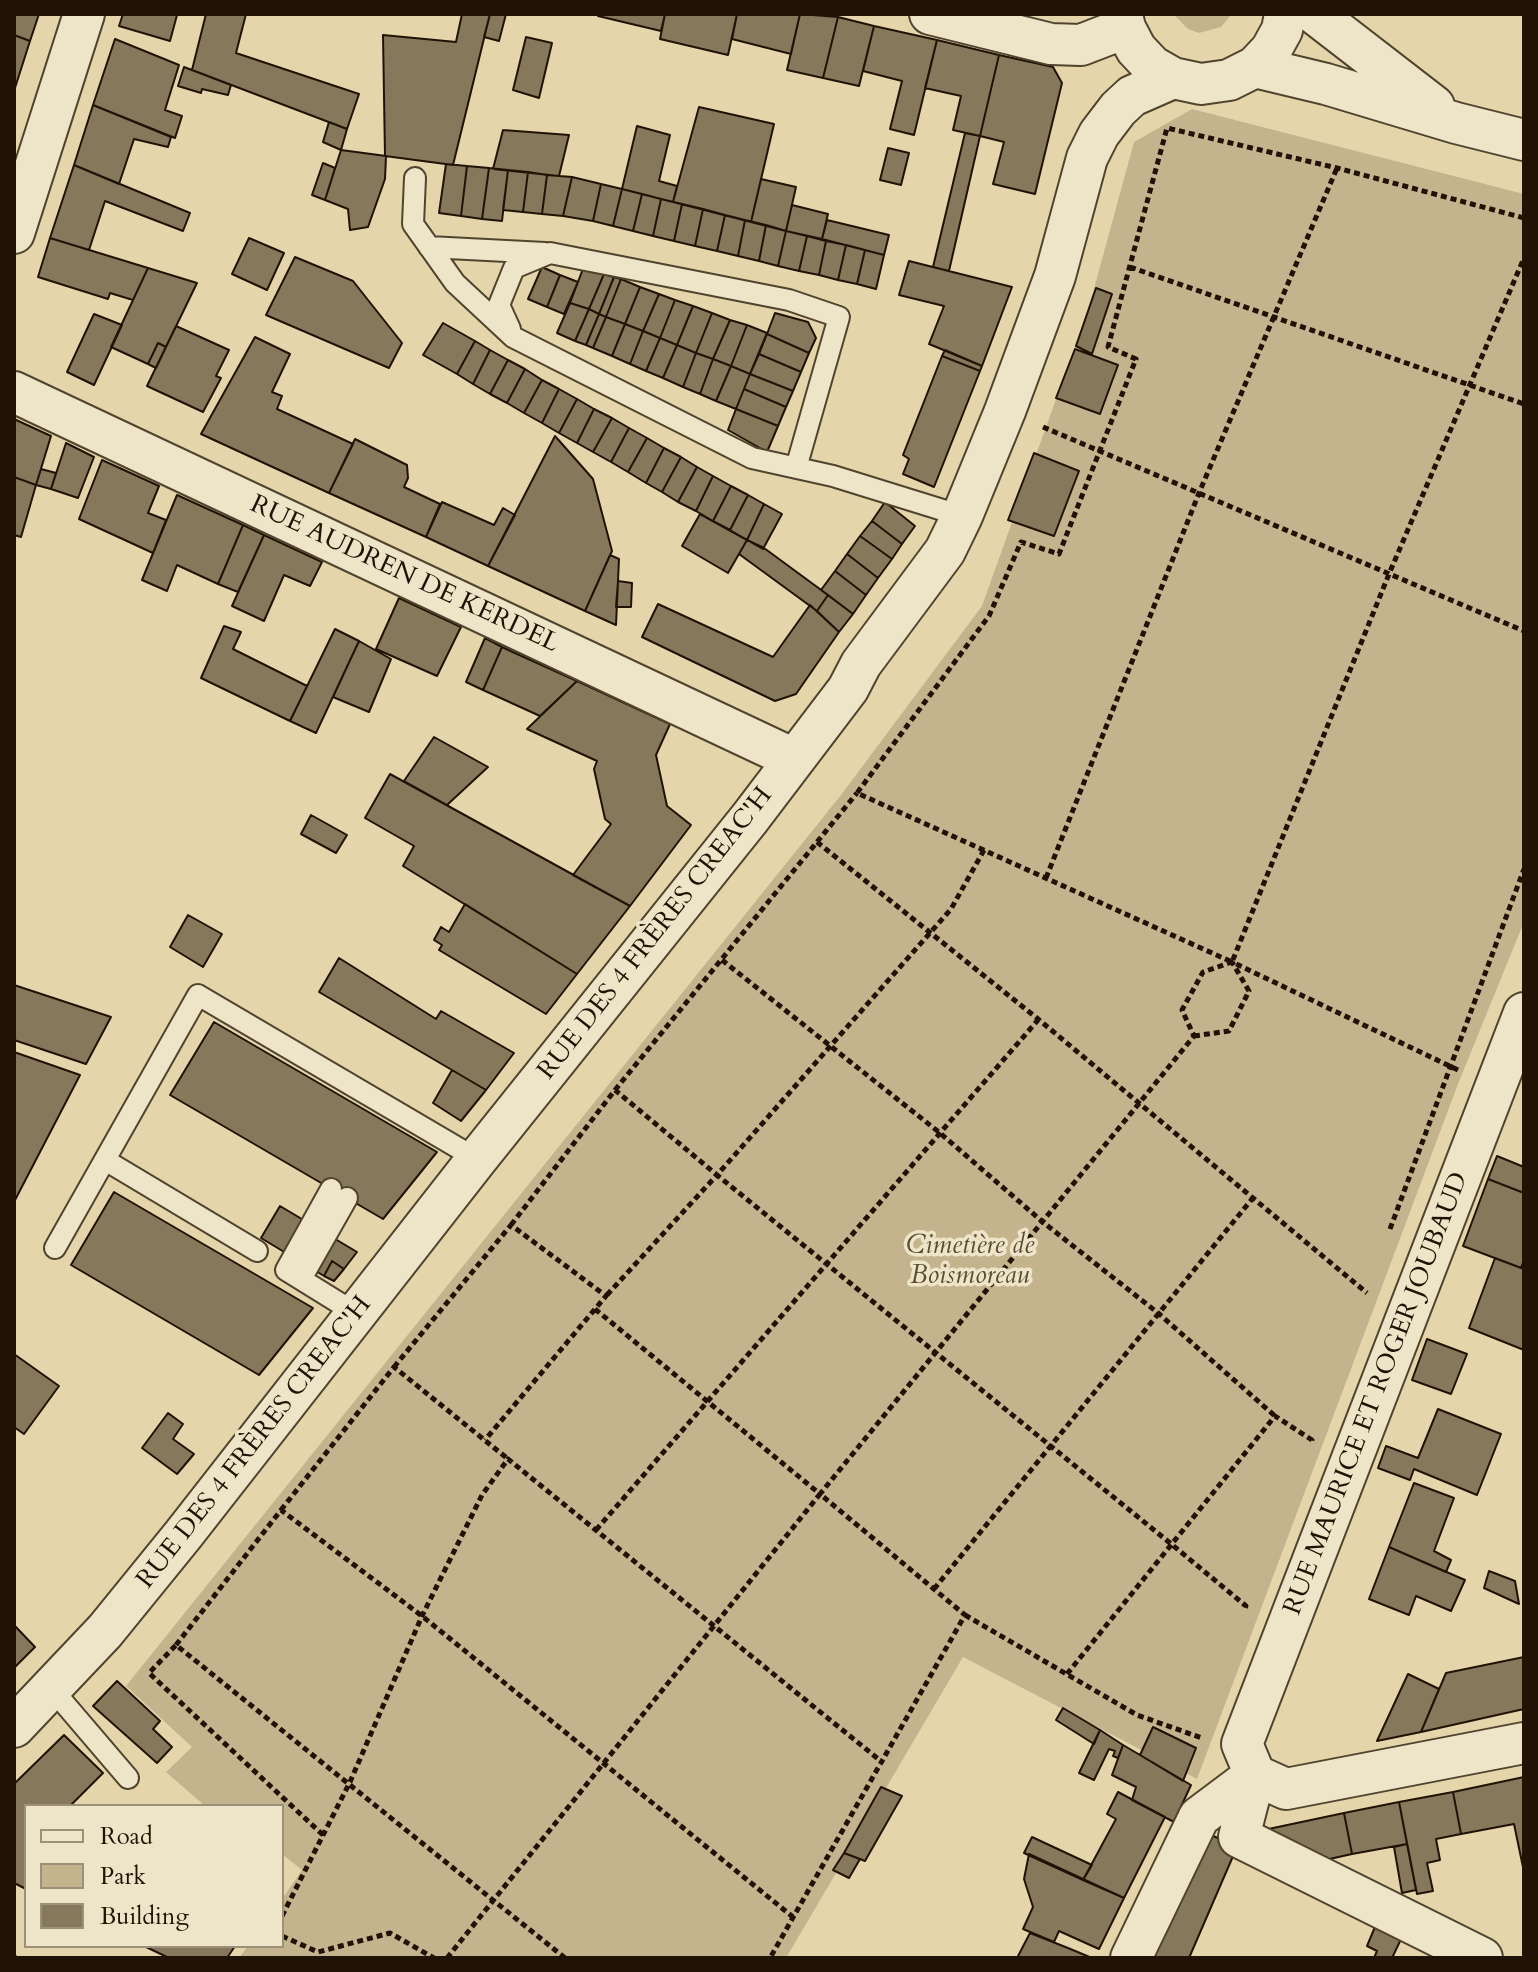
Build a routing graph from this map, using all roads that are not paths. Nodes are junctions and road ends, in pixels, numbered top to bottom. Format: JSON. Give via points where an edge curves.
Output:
{"nodes":[{"id":1,"x":84,"y":14,"type":"edge"},
{"id":2,"x":930,"y":14,"type":"edge"},
{"id":3,"x":1285,"y":14,"type":"edge"},
{"id":4,"x":1315,"y":14,"type":"edge"},
{"id":5,"x":1124,"y":21,"type":"edge"},
{"id":6,"x":1255,"y":67,"type":"junction"},
{"id":7,"x":1173,"y":78,"type":"junction"},
{"id":8,"x":1456,"y":123,"type":"junction"},
{"id":9,"x":1524,"y":140,"type":"edge"},
{"id":10,"x":415,"y":178,"type":"dead end"},
{"id":11,"x":14,"y":233,"type":"edge"},
{"id":12,"x":429,"y":247,"type":"junction"},
{"id":13,"x":550,"y":253,"type":"junction"},
{"id":14,"x":513,"y":337,"type":"junction"},
{"id":15,"x":14,"y":392,"type":"edge"},
{"id":16,"x":796,"y":468,"type":"junction"},
{"id":17,"x":962,"y":516,"type":"junction"},
{"id":18,"x":794,"y":759,"type":"junction"},
{"id":19,"x":1524,"y":1013,"type":"edge"},
{"id":20,"x":477,"y":1159,"type":"junction"},
{"id":21,"x":105,"y":1160,"type":"junction"},
{"id":22,"x":339,"y":1193,"type":"dead end"},
{"id":23,"x":55,"y":1248,"type":"dead end"},
{"id":24,"x":257,"y":1251,"type":"dead end"},
{"id":25,"x":357,"y":1314,"type":"junction"},
{"id":26,"x":52,"y":1689,"type":"junction"},
{"id":27,"x":14,"y":1727,"type":"edge"},
{"id":28,"x":1524,"y":1743,"type":"edge"},
{"id":29,"x":1255,"y":1775,"type":"junction"},
{"id":30,"x":128,"y":1778,"type":"dead end"},
{"id":31,"x":1131,"y":1958,"type":"edge"},
{"id":32,"x":1482,"y":1958,"type":"edge"}],
"edges":[{"from":1,"to":11,"type":"street"},
{"from":2,"to":5,"type":"street","via":[[1051,44],[1081,45]]},
{"from":3,"to":6,"type":"street","via":[[1271,50]]},
{"from":4,"to":8,"type":"street"},
{"from":5,"to":7,"type":"street","via":[[1136,49]]},
{"from":6,"to":7,"type":"street","via":[[1229,80],[1201,84]]},
{"from":6,"to":8,"type":"street"},
{"from":7,"to":17,"type":"street","name":"RUE DES 4 FRÈRES CREAC'H","via":[[1148,86],[1125,102],[1087,158],[1055,276]]},
{"from":8,"to":9,"type":"street"},
{"from":10,"to":12,"type":"lane","via":[[413,224]]},
{"from":12,"to":13,"type":"lane"},
{"from":12,"to":14,"type":"lane","via":[[455,283]]},
{"from":13,"to":14,"type":"lane","via":[[514,268],[499,305]]},
{"from":13,"to":16,"type":"lane","via":[[789,300],[839,317]]},
{"from":14,"to":16,"type":"lane","via":[[752,458]]},
{"from":15,"to":18,"type":"street","name":"RUE AUDREN DE KERDEL"},
{"from":16,"to":17,"type":"lane"},
{"from":17,"to":18,"type":"street","name":"RUE DES 4 FRÈRES CREAC'H","via":[[945,551]]},
{"from":18,"to":20,"type":"street","name":"RUE DES 4 FRÈRES CREAC'H"},
{"from":19,"to":29,"type":"street","name":"RUE MAURICE ET ROGER JOUBAUD","via":[[1242,1744]]},
{"from":20,"to":21,"type":"lane","via":[[198,995]]},
{"from":20,"to":25,"type":"street","name":"RUE DES 4 FRÈRES CREAC'H"},
{"from":21,"to":23,"type":"lane"},
{"from":21,"to":24,"type":"lane"},
{"from":22,"to":25,"type":"lane","via":[[301,1279]]},
{"from":25,"to":26,"type":"street","name":"RUE DES 4 FRÈRES CREAC'H","via":[[115,1619]]},
{"from":26,"to":27,"type":"street","name":"RUE DES 4 FRÈRES CREAC'H"},
{"from":26,"to":30,"type":"lane"},
{"from":28,"to":29,"type":"street","via":[[1286,1789]]},
{"from":29,"to":31,"type":"street","via":[[1199,1817]]},
{"from":29,"to":32,"type":"street","via":[[1239,1837]]}]}
